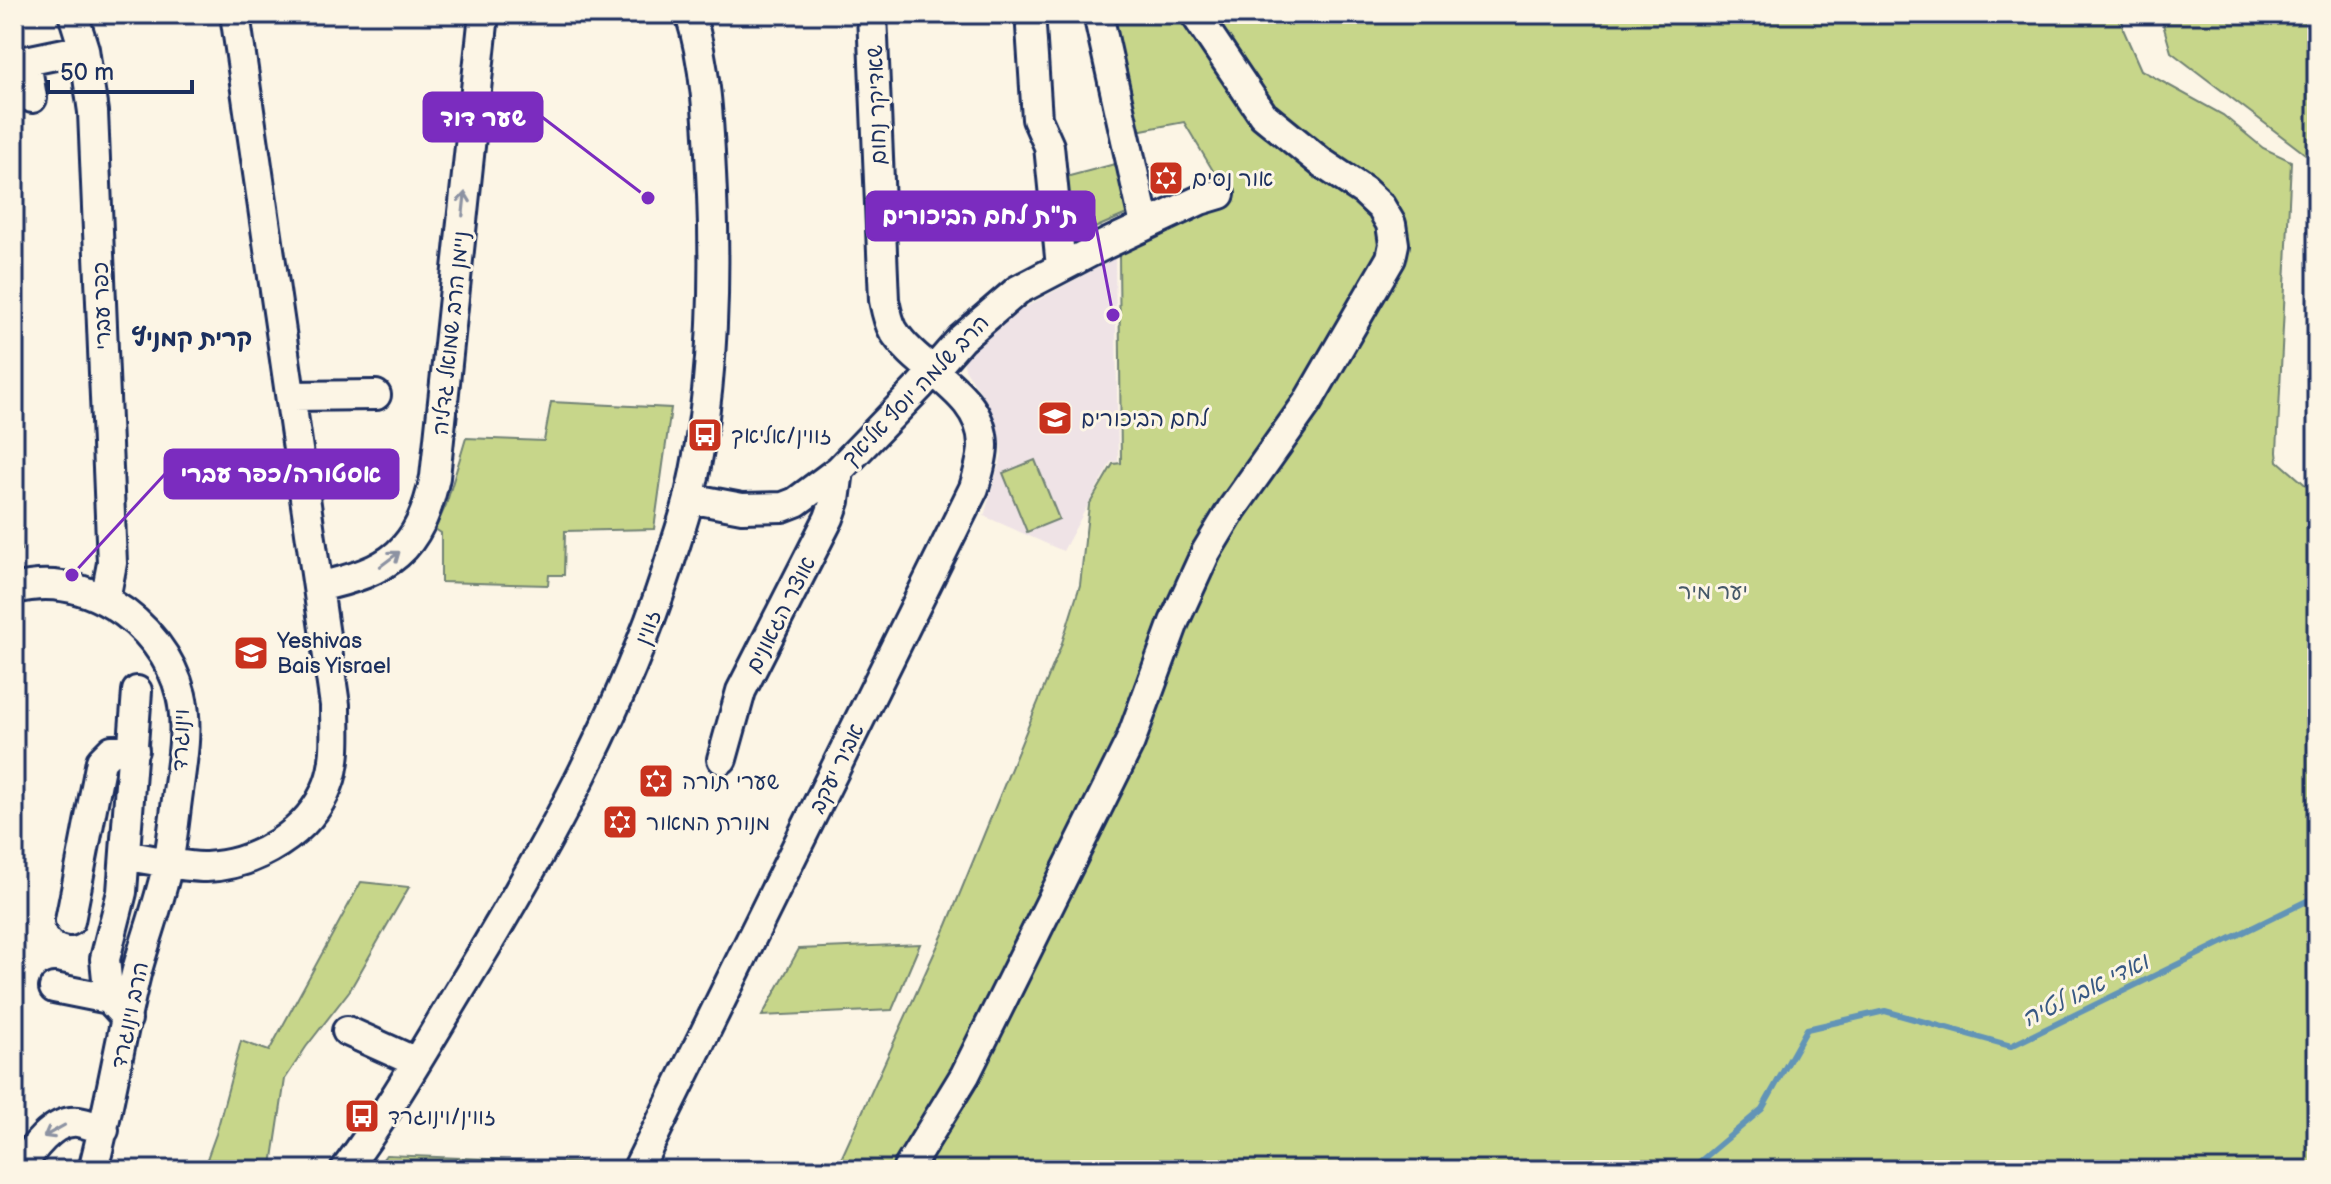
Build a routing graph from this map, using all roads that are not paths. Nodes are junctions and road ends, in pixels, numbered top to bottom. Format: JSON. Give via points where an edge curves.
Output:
{"nodes":[{"id":1,"x":73,"y":14,"type":"edge"},
{"id":2,"x":235,"y":14,"type":"edge"},
{"id":3,"x":484,"y":14,"type":"edge"},
{"id":4,"x":690,"y":14,"type":"edge"},
{"id":5,"x":872,"y":14,"type":"edge"},
{"id":6,"x":1098,"y":14,"type":"edge"},
{"id":7,"x":1195,"y":14,"type":"edge"},
{"id":8,"x":1031,"y":27,"type":"dead end"},
{"id":9,"x":84,"y":49,"type":"junction"},
{"id":10,"x":32,"y":98,"type":"dead end"},
{"id":11,"x":1220,"y":194,"type":"dead end"},
{"id":12,"x":1145,"y":225,"type":"junction"},
{"id":13,"x":1061,"y":267,"type":"junction"},
{"id":14,"x":934,"y":370,"type":"junction"},
{"id":15,"x":376,"y":395,"type":"dead end"},
{"id":16,"x":291,"y":396,"type":"junction"},
{"id":17,"x":839,"y":470,"type":"junction"},
{"id":18,"x":689,"y":498,"type":"junction"},
{"id":19,"x":318,"y":587,"type":"junction"},
{"id":20,"x":14,"y":589,"type":"edge"},
{"id":21,"x":105,"y":600,"type":"junction"},
{"id":22,"x":137,"y":691,"type":"dead end"},
{"id":23,"x":134,"y":750,"type":"junction"},
{"id":24,"x":722,"y":759,"type":"dead end"},
{"id":25,"x":127,"y":856,"type":"junction"},
{"id":26,"x":168,"y":862,"type":"junction"},
{"id":27,"x":70,"y":921,"type":"dead end"},
{"id":28,"x":54,"y":988,"type":"dead end"},
{"id":29,"x":118,"y":1009,"type":"junction"},
{"id":30,"x":347,"y":1031,"type":"dead end"},
{"id":31,"x":416,"y":1062,"type":"junction"},
{"id":32,"x":104,"y":1130,"type":"junction"},
{"id":33,"x":20,"y":1170,"type":"edge"},
{"id":34,"x":93,"y":1170,"type":"edge"},
{"id":35,"x":345,"y":1170,"type":"edge"},
{"id":36,"x":637,"y":1170,"type":"edge"},
{"id":37,"x":907,"y":1170,"type":"edge"}],
"edges":[{"from":1,"to":9,"type":"street","name":"כפר עברי"},
{"from":2,"to":16,"type":"street"},
{"from":19,"to":3,"type":"street","name":"ניימן הרב שמואל גדליה","one_way":true,"via":[[372,572],[389,560],[407,546],[429,505]]},
{"from":4,"to":18,"type":"street","name":"זווין","via":[[705,93],[714,277],[707,384]]},
{"from":5,"to":14,"type":"street","name":"שאדיקר נחום","via":[[884,300],[893,330]]},
{"from":6,"to":12,"type":"street"},
{"from":7,"to":37,"type":"street","via":[[1263,115],[1381,207],[1391,224],[1391,258],[1307,403],[1206,552],[1130,742],[965,1075]]},
{"from":8,"to":13,"type":"street","via":[[1037,119],[1049,146]]},
{"from":9,"to":10,"type":"street","via":[[26,61]]},
{"from":9,"to":21,"type":"street","name":"כפר עברי","via":[[93,112],[112,563]]},
{"from":11,"to":12,"type":"street","name":"הרב שלמה יוסף אליאך"},
{"from":12,"to":13,"type":"street","name":"הרב שלמה יוסף אליאך"},
{"from":13,"to":14,"type":"street","name":"הרב שלמה יוסף אליאך","via":[[996,307]]},
{"from":14,"to":17,"type":"street","name":"הרב שלמה יוסף אליאך"},
{"from":14,"to":36,"type":"street","name":"אביר יעקב","via":[[958,392],[981,431],[974,488]]},
{"from":15,"to":16,"type":"street"},
{"from":16,"to":19,"type":"street"},
{"from":17,"to":18,"type":"street","name":"הרב שלמה יוסף אליאך","via":[[783,507],[742,508]]},
{"from":17,"to":24,"type":"street","name":"אוצר הגאונים","via":[[829,518],[741,691]]},
{"from":18,"to":31,"type":"street","name":"זווין","via":[[618,701],[522,887]]},
{"from":19,"to":26,"type":"street","via":[[335,705],[334,761],[321,801],[282,841],[255,856],[203,867]]},
{"from":20,"to":21,"type":"street","name":"וינוגרד","via":[[65,585]]},
{"from":21,"to":26,"type":"street","name":"וינוגרד","via":[[155,643],[181,696],[184,748]]},
{"from":22,"to":23,"type":"street"},
{"from":23,"to":25,"type":"street"},
{"from":23,"to":27,"type":"street","via":[[112,750],[101,761]]},
{"from":25,"to":26,"type":"street"},
{"from":25,"to":29,"type":"street","via":[[105,959]]},
{"from":26,"to":29,"type":"street","name":"הרב וינוגרד","via":[[136,975]]},
{"from":28,"to":29,"type":"street"},
{"from":29,"to":32,"type":"street","name":"הרב וינוגרד"},
{"from":30,"to":31,"type":"street"},
{"from":31,"to":35,"type":"street","name":"זווין"},
{"from":32,"to":33,"type":"street","one_way":true,"via":[[75,1121],[62,1126],[42,1138]]},
{"from":32,"to":34,"type":"street","name":"הרב וינוגרד"}]}
